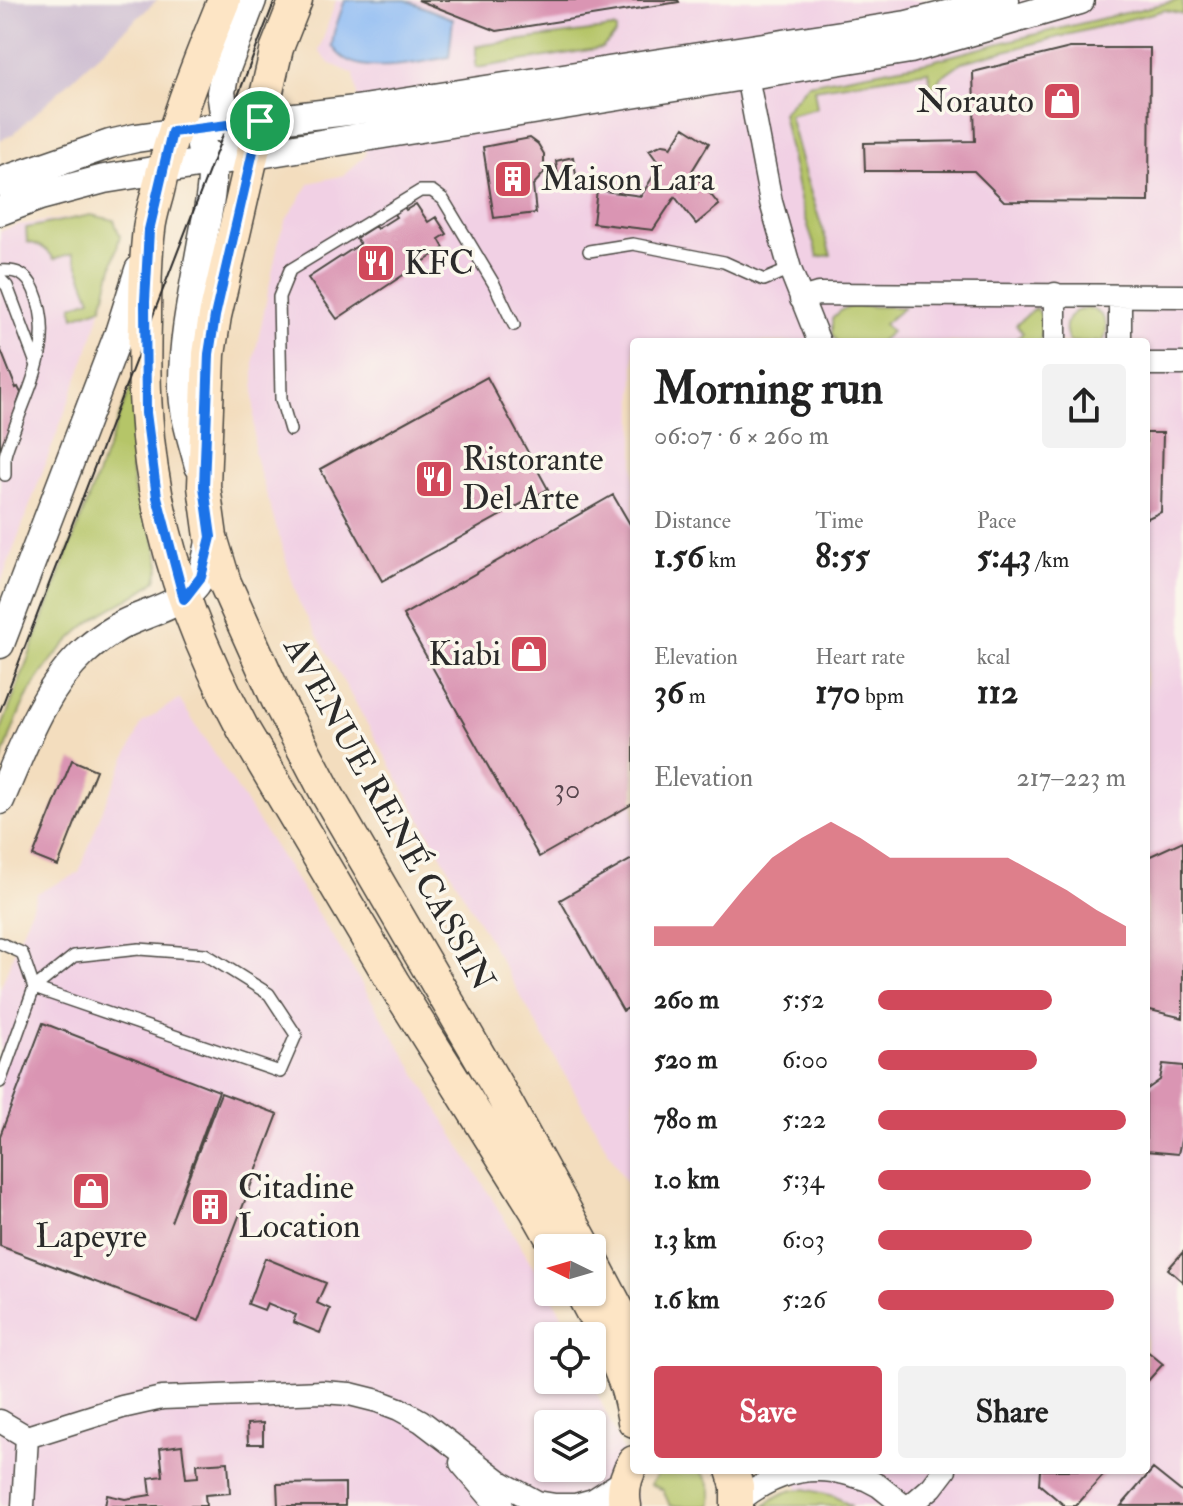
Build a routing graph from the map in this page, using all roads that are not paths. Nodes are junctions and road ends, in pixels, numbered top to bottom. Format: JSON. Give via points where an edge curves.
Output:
{"nodes":[{"id":1,"x":224,"y":0,"type":"edge"},
{"id":2,"x":252,"y":0,"type":"edge"},
{"id":3,"x":296,"y":0,"type":"edge"},
{"id":4,"x":1005,"y":0,"type":"edge"},
{"id":5,"x":1080,"y":0,"type":"edge"},
{"id":6,"x":747,"y":76,"type":"junction"},
{"id":7,"x":260,"y":121,"type":"junction"},
{"id":8,"x":226,"y":126,"type":"junction"},
{"id":9,"x":172,"y":132,"type":"junction"},
{"id":10,"x":252,"y":157,"type":"junction"},
{"id":11,"x":211,"y":162,"type":"junction"},
{"id":12,"x":162,"y":171,"type":"junction"},
{"id":13,"x":0,"y":182,"type":"edge"},
{"id":14,"x":0,"y":211,"type":"edge"},
{"id":15,"x":149,"y":230,"type":"junction"},
{"id":16,"x":589,"y":251,"type":"dead end"},
{"id":17,"x":790,"y":269,"type":"junction"},
{"id":18,"x":0,"y":271,"type":"edge"},
{"id":19,"x":0,"y":279,"type":"edge"},
{"id":20,"x":1055,"y":294,"type":"junction"},
{"id":21,"x":1120,"y":296,"type":"junction"},
{"id":22,"x":1183,"y":296,"type":"edge"},
{"id":23,"x":801,"y":299,"type":"junction"},
{"id":24,"x":514,"y":325,"type":"dead end"},
{"id":25,"x":817,"y":338,"type":"edge"},
{"id":26,"x":1055,"y":338,"type":"edge"},
{"id":27,"x":1120,"y":338,"type":"edge"},
{"id":28,"x":1150,"y":364,"type":"edge"},
{"id":29,"x":1183,"y":364,"type":"edge"},
{"id":30,"x":37,"y":367,"type":"junction"},
{"id":31,"x":290,"y":430,"type":"dead end"},
{"id":32,"x":5,"y":475,"type":"dead end"},
{"id":33,"x":204,"y":486,"type":"junction"},
{"id":34,"x":211,"y":537,"type":"junction"},
{"id":35,"x":184,"y":599,"type":"junction"},
{"id":36,"x":0,"y":644,"type":"edge"},
{"id":37,"x":0,"y":800,"type":"edge"},
{"id":38,"x":0,"y":943,"type":"edge"},
{"id":39,"x":34,"y":988,"type":"junction"},
{"id":40,"x":0,"y":1082,"type":"edge"},
{"id":41,"x":549,"y":1234,"type":"edge"},
{"id":42,"x":578,"y":1234,"type":"edge"},
{"id":43,"x":606,"y":1287,"type":"edge"},
{"id":44,"x":588,"y":1306,"type":"edge"},
{"id":45,"x":630,"y":1332,"type":"edge"},
{"id":46,"x":630,"y":1398,"type":"edge"},
{"id":47,"x":0,"y":1421,"type":"edge"},
{"id":48,"x":27,"y":1437,"type":"junction"},
{"id":49,"x":445,"y":1439,"type":"junction"},
{"id":50,"x":630,"y":1472,"type":"edge"},
{"id":51,"x":733,"y":1474,"type":"edge"},
{"id":52,"x":790,"y":1474,"type":"edge"},
{"id":53,"x":857,"y":1474,"type":"edge"},
{"id":54,"x":942,"y":1474,"type":"edge"},
{"id":55,"x":737,"y":1505,"type":"edge"},
{"id":56,"x":23,"y":1506,"type":"edge"},
{"id":57,"x":502,"y":1506,"type":"edge"},
{"id":58,"x":904,"y":1506,"type":"edge"},
{"id":59,"x":910,"y":1506,"type":"edge"}],
"edges":[{"from":1,"to":9,"type":"main road"},
{"from":2,"to":8,"type":"street","via":[[225,71],[221,92]]},
{"from":3,"to":7,"type":"main road","name":"AVENUE RENÉ CASSIN","via":[[277,48]]},
{"from":4,"to":7,"type":"street","via":[[907,25]]},
{"from":5,"to":6,"type":"street","via":[[910,49]]},
{"from":6,"to":10,"type":"street"},
{"from":6,"to":17,"type":"street"},
{"from":7,"to":8,"type":"street"},
{"from":7,"to":10,"type":"main road","name":"AVENUE RENÉ CASSIN"},
{"from":8,"to":9,"type":"street"},
{"from":8,"to":10,"type":"street"},
{"from":9,"to":11,"type":"street","via":[[206,151]]},
{"from":9,"to":12,"type":"main road"},
{"from":9,"to":13,"type":"street","via":[[110,144]]},
{"from":10,"to":11,"type":"street"},
{"from":10,"to":33,"type":"main road","name":"AVENUE RENÉ CASSIN","via":[[209,354]]},
{"from":11,"to":12,"type":"street"},
{"from":11,"to":33,"type":"street","via":[[182,385]]},
{"from":12,"to":14,"type":"street","via":[[104,179]]},
{"from":12,"to":15,"type":"main road"},
{"from":15,"to":35,"type":"main road","via":[[146,413],[157,497]]},
{"from":15,"to":36,"type":"street","via":[[119,333]]},
{"from":16,"to":17,"type":"lane","via":[[633,244],[724,262],[764,280]]},
{"from":17,"to":23,"type":"street"},
{"from":18,"to":30,"type":"lane","via":[[22,273],[37,297],[43,335]]},
{"from":19,"to":30,"type":"lane"},
{"from":20,"to":21,"type":"street"},
{"from":20,"to":23,"type":"street","via":[[818,294]]},
{"from":20,"to":26,"type":"street"},
{"from":21,"to":22,"type":"street"},
{"from":21,"to":27,"type":"street"},
{"from":23,"to":25,"type":"street"},
{"from":24,"to":31,"type":"lane","via":[[443,199],[420,191],[290,270],[279,297],[281,399]]},
{"from":28,"to":29,"type":"street"},
{"from":30,"to":32,"type":"lane","via":[[5,455]]},
{"from":33,"to":34,"type":"main road","name":"AVENUE RENÉ CASSIN"},
{"from":34,"to":35,"type":"street","via":[[201,577]]},
{"from":34,"to":42,"type":"main road","name":"AVENUE RENÉ CASSIN","via":[[247,634],[328,796]]},
{"from":35,"to":37,"type":"street","via":[[118,627],[83,653],[46,702]]},
{"from":35,"to":41,"type":"main road","via":[[226,697],[261,761]]},
{"from":38,"to":39,"type":"lane","via":[[22,953]]},
{"from":39,"to":39,"type":"lane","via":[[74,956],[139,949],[205,954],[269,994],[296,1035],[280,1072]]},
{"from":39,"to":40,"type":"lane"},
{"from":43,"to":45,"type":"main road"},
{"from":44,"to":46,"type":"main road"},
{"from":47,"to":48,"type":"street"},
{"from":48,"to":49,"type":"street","via":[[162,1398],[322,1392],[350,1394],[399,1409]]},
{"from":48,"to":56,"type":"street"},
{"from":49,"to":50,"type":"street","via":[[502,1483],[537,1502],[575,1505],[593,1500]]},
{"from":49,"to":57,"type":"street","via":[[468,1473]]},
{"from":51,"to":55,"type":"main road"},
{"from":52,"to":55,"type":"street","via":[[770,1479]]},
{"from":53,"to":58,"type":"street"},
{"from":54,"to":59,"type":"street"}]}
